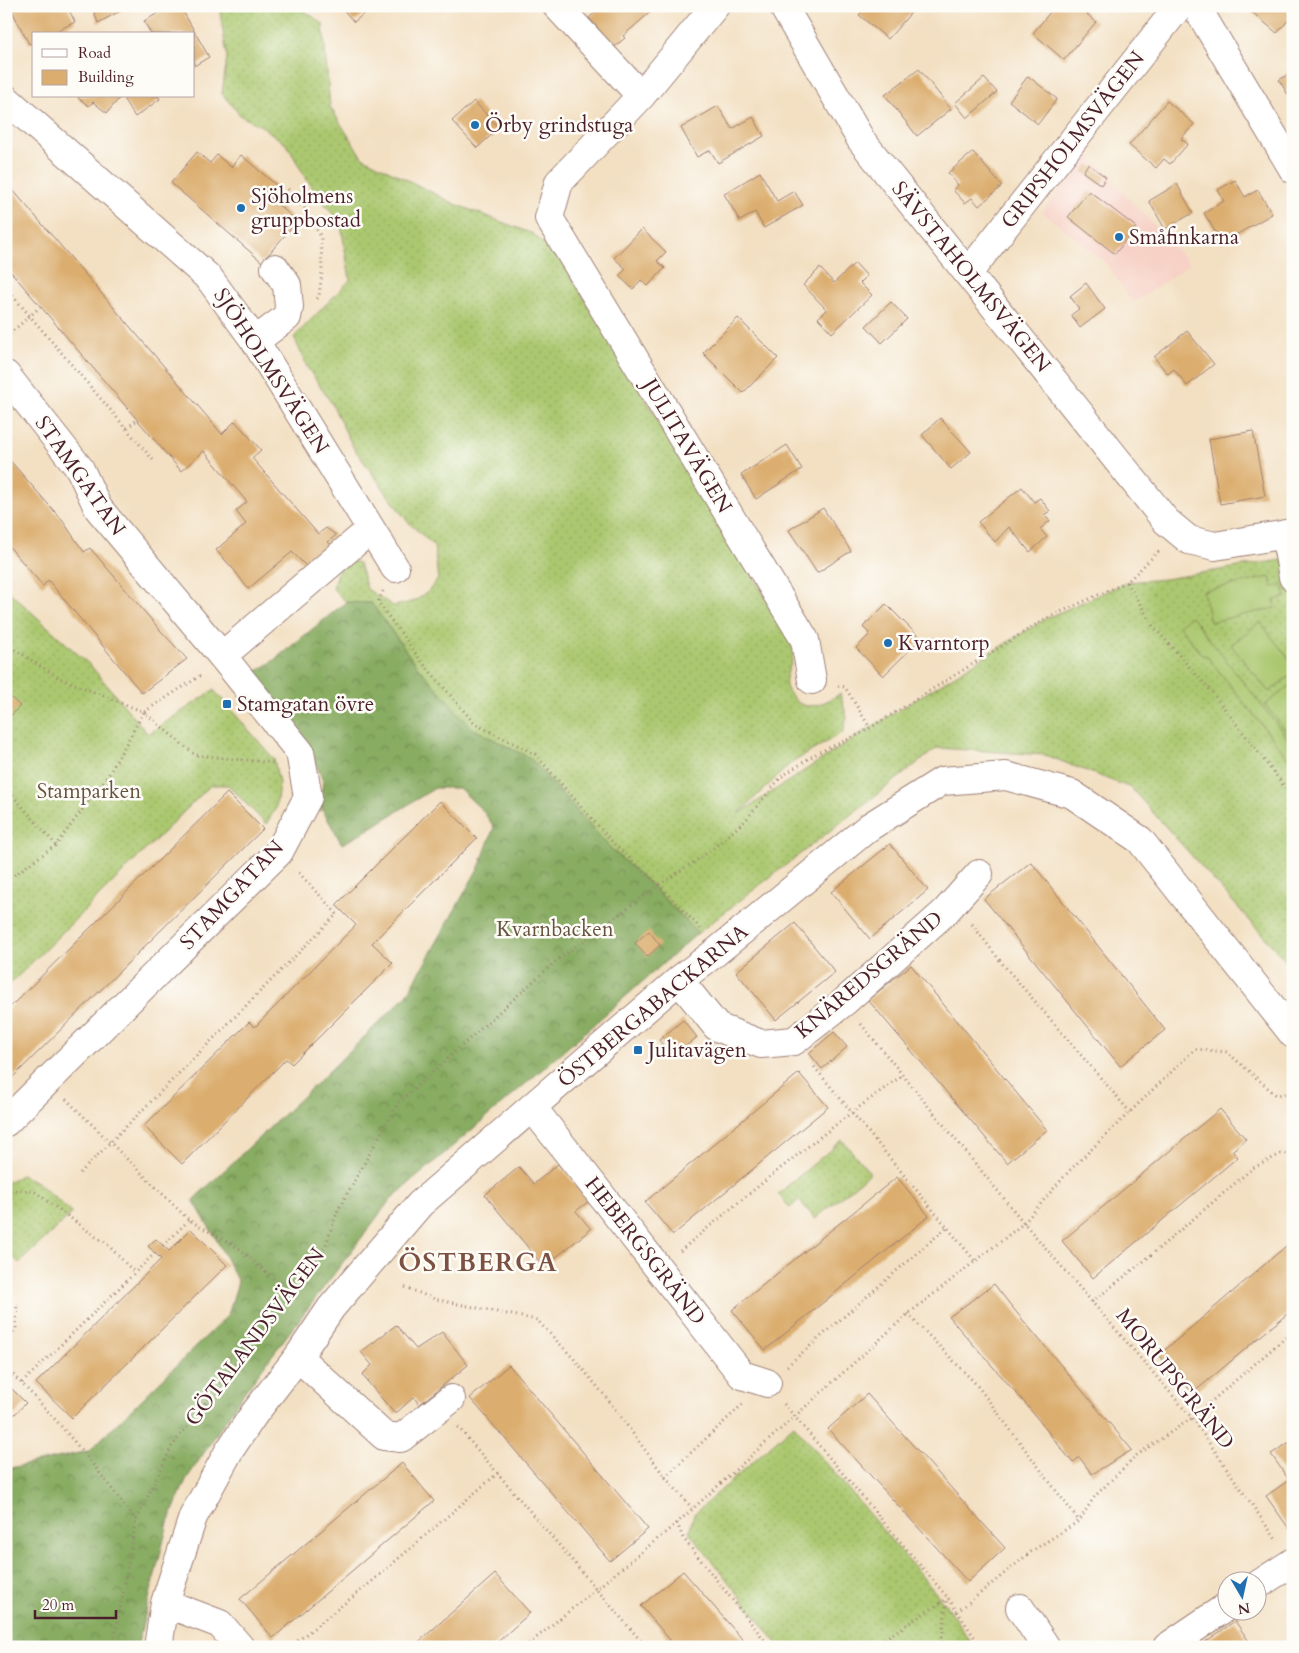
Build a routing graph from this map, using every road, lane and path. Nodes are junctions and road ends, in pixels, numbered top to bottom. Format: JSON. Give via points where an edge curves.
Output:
{"nodes":[{"id":1,"x":557,"y":6,"type":"edge"},
{"id":2,"x":715,"y":6,"type":"edge"},
{"id":3,"x":783,"y":6,"type":"edge"},
{"id":4,"x":1179,"y":6,"type":"edge"},
{"id":5,"x":1196,"y":6,"type":"edge"},
{"id":6,"x":641,"y":96,"type":"junction"},
{"id":7,"x":6,"y":99,"type":"edge"},
{"id":8,"x":1293,"y":169,"type":"edge"},
{"id":9,"x":288,"y":189,"type":"dead end"},
{"id":10,"x":275,"y":268,"type":"dead end"},
{"id":11,"x":968,"y":273,"type":"junction"},
{"id":12,"x":6,"y":288,"type":"edge"},
{"id":13,"x":40,"y":307,"type":"dead end"},
{"id":14,"x":30,"y":316,"type":"junction"},
{"id":15,"x":287,"y":317,"type":"junction"},
{"id":16,"x":6,"y":338,"type":"edge"},
{"id":17,"x":255,"y":341,"type":"junction"},
{"id":18,"x":6,"y":375,"type":"edge"},
{"id":19,"x":137,"y":420,"type":"dead end"},
{"id":20,"x":127,"y":428,"type":"junction"},
{"id":21,"x":154,"y":461,"type":"dead end"},
{"id":22,"x":371,"y":529,"type":"junction"},
{"id":23,"x":1179,"y":532,"type":"junction"},
{"id":24,"x":1289,"y":534,"type":"edge"},
{"id":25,"x":394,"y":568,"type":"joint"},
{"id":26,"x":1293,"y":578,"type":"edge"},
{"id":27,"x":1127,"y":582,"type":"junction"},
{"id":28,"x":6,"y":644,"type":"edge"},
{"id":29,"x":222,"y":656,"type":"junction"},
{"id":30,"x":812,"y":680,"type":"joint"},
{"id":31,"x":144,"y":712,"type":"junction"},
{"id":32,"x":870,"y":728,"type":"junction"},
{"id":33,"x":274,"y":763,"type":"dead end"},
{"id":34,"x":6,"y":788,"type":"edge"},
{"id":35,"x":1293,"y":800,"type":"edge"},
{"id":36,"x":56,"y":845,"type":"junction"},
{"id":37,"x":279,"y":852,"type":"junction"},
{"id":38,"x":979,"y":874,"type":"dead end"},
{"id":39,"x":6,"y":881,"type":"edge"},
{"id":40,"x":660,"y":885,"type":"junction"},
{"id":41,"x":955,"y":901,"type":"junction"},
{"id":42,"x":716,"y":952,"type":"junction"},
{"id":43,"x":679,"y":980,"type":"junction"},
{"id":44,"x":844,"y":1002,"type":"junction"},
{"id":45,"x":1293,"y":1034,"type":"edge"},
{"id":46,"x":794,"y":1041,"type":"junction"},
{"id":47,"x":903,"y":1075,"type":"junction"},
{"id":48,"x":1293,"y":1093,"type":"edge"},
{"id":49,"x":61,"y":1094,"type":"dead end"},
{"id":50,"x":532,"y":1107,"type":"junction"},
{"id":51,"x":852,"y":1112,"type":"junction"},
{"id":52,"x":1130,"y":1112,"type":"junction"},
{"id":53,"x":6,"y":1122,"type":"edge"},
{"id":54,"x":110,"y":1143,"type":"junction"},
{"id":55,"x":1293,"y":1154,"type":"edge"},
{"id":56,"x":80,"y":1173,"type":"dead end"},
{"id":57,"x":6,"y":1193,"type":"edge"},
{"id":58,"x":189,"y":1220,"type":"junction"},
{"id":59,"x":1024,"y":1223,"type":"junction"},
{"id":60,"x":947,"y":1227,"type":"junction"},
{"id":61,"x":163,"y":1246,"type":"dead end"},
{"id":62,"x":155,"y":1253,"type":"dead end"},
{"id":63,"x":975,"y":1261,"type":"junction"},
{"id":64,"x":659,"y":1269,"type":"junction"},
{"id":65,"x":135,"y":1273,"type":"junction"},
{"id":66,"x":405,"y":1287,"type":"dead end"},
{"id":67,"x":289,"y":1293,"type":"junction"},
{"id":68,"x":1092,"y":1302,"type":"junction"},
{"id":69,"x":17,"y":1303,"type":"dead end"},
{"id":70,"x":908,"y":1314,"type":"junction"},
{"id":71,"x":1293,"y":1331,"type":"edge"},
{"id":72,"x":6,"y":1339,"type":"edge"},
{"id":73,"x":298,"y":1357,"type":"junction"},
{"id":74,"x":6,"y":1368,"type":"edge"},
{"id":75,"x":22,"y":1383,"type":"junction"},
{"id":76,"x":767,"y":1384,"type":"junction"},
{"id":77,"x":446,"y":1404,"type":"joint"},
{"id":78,"x":794,"y":1417,"type":"junction"},
{"id":79,"x":1192,"y":1418,"type":"junction"},
{"id":80,"x":498,"y":1473,"type":"junction"},
{"id":81,"x":665,"y":1476,"type":"junction"},
{"id":82,"x":692,"y":1508,"type":"junction"},
{"id":83,"x":136,"y":1521,"type":"junction"},
{"id":84,"x":1079,"y":1521,"type":"junction"},
{"id":85,"x":676,"y":1523,"type":"junction"},
{"id":86,"x":1292,"y":1562,"type":"edge"},
{"id":87,"x":1266,"y":1579,"type":"edge"},
{"id":88,"x":596,"y":1589,"type":"junction"},
{"id":89,"x":948,"y":1598,"type":"junction"},
{"id":90,"x":165,"y":1603,"type":"junction"},
{"id":91,"x":1020,"y":1608,"type":"dead end"},
{"id":92,"x":957,"y":1612,"type":"junction"},
{"id":93,"x":1216,"y":1613,"type":"edge"},
{"id":94,"x":113,"y":1647,"type":"edge"},
{"id":95,"x":158,"y":1647,"type":"edge"},
{"id":96,"x":240,"y":1647,"type":"edge"},
{"id":97,"x":290,"y":1647,"type":"edge"},
{"id":98,"x":525,"y":1647,"type":"edge"},
{"id":99,"x":646,"y":1647,"type":"edge"},
{"id":100,"x":770,"y":1647,"type":"edge"},
{"id":101,"x":872,"y":1647,"type":"edge"},
{"id":102,"x":941,"y":1647,"type":"edge"},
{"id":103,"x":981,"y":1647,"type":"edge"},
{"id":104,"x":1046,"y":1647,"type":"edge"},
{"id":105,"x":1167,"y":1647,"type":"edge"}],
"edges":[{"from":1,"to":6,"type":"street"},
{"from":2,"to":6,"type":"street"},
{"from":3,"to":11,"type":"street","name":"SÄVSTAHOLMSVÄGEN","via":[[861,140]]},
{"from":4,"to":11,"type":"street","name":"GRIPSHOLMSVÄGEN"},
{"from":5,"to":8,"type":"street"},
{"from":6,"to":30,"type":"street","name":"JULITAVÄGEN","via":[[559,182],[549,218],[805,640]]},
{"from":7,"to":17,"type":"street","name":"SJÖHOLMSVÄGEN","via":[[209,278]]},
{"from":9,"to":15,"type":"path","via":[[305,209],[321,237],[322,272],[319,296],[309,309]]},
{"from":10,"to":15,"type":"street","via":[[287,285]]},
{"from":11,"to":23,"type":"street","name":"SÄVSTAHOLMSVÄGEN","via":[[1166,521]]},
{"from":12,"to":14,"type":"path"},
{"from":13,"to":14,"type":"path"},
{"from":14,"to":16,"type":"path"},
{"from":14,"to":20,"type":"path"},
{"from":15,"to":17,"type":"street"},
{"from":17,"to":22,"type":"street","name":"SJÖHOLMSVÄGEN"},
{"from":18,"to":29,"type":"street","name":"STAMGATAN","via":[[80,468],[98,508]]},
{"from":19,"to":20,"type":"path"},
{"from":20,"to":21,"type":"path"},
{"from":22,"to":25,"type":"street","name":"SJÖHOLMSVÄGEN"},
{"from":22,"to":29,"type":"street"},
{"from":23,"to":24,"type":"street","via":[[1189,540],[1214,546]]},
{"from":23,"to":27,"type":"path","name":"GÖTALANDSVÄGEN"},
{"from":24,"to":26,"type":"street"},
{"from":25,"to":40,"type":"path","via":[[378,602],[422,662],[475,724],[535,754],[616,846]]},
{"from":27,"to":32,"type":"path","name":"GÖTALANDSVÄGEN","via":[[1045,619]]},
{"from":27,"to":35,"type":"path","via":[[1154,626],[1211,691]]},
{"from":28,"to":31,"type":"path","via":[[59,678]]},
{"from":29,"to":31,"type":"path","via":[[208,671]]},
{"from":29,"to":37,"type":"street","name":"STAMGATAN","via":[[300,752],[308,797]]},
{"from":30,"to":32,"type":"path","via":[[844,687]]},
{"from":31,"to":33,"type":"path","via":[[196,754]]},
{"from":31,"to":36,"type":"path","via":[[109,774]]},
{"from":32,"to":40,"type":"path","name":"GÖTALANDSVÄGEN","via":[[817,752],[782,778],[746,820],[709,852]]},
{"from":34,"to":36,"type":"path"},
{"from":36,"to":39,"type":"path"},
{"from":37,"to":53,"type":"street","name":"STAMGATAN"},
{"from":37,"to":54,"type":"path","via":[[337,914]]},
{"from":38,"to":41,"type":"street","name":"KNÄREDSGRÄND"},
{"from":40,"to":42,"type":"path","via":[[702,929]]},
{"from":40,"to":67,"type":"path","name":"GÖTALANDSVÄGEN","via":[[556,961],[398,1103],[338,1210],[325,1247]]},
{"from":41,"to":44,"type":"street","name":"KNÄREDSGRÄND"},
{"from":41,"to":52,"type":"path","via":[[1001,962]]},
{"from":42,"to":43,"type":"street","name":"ÖSTBERGABACKARNA"},
{"from":42,"to":45,"type":"street","name":"ÖSTBERGABACKARNA","via":[[869,827],[942,781],[1006,776],[1072,794],[1140,840]]},
{"from":43,"to":46,"type":"street","name":"KNÄREDSGRÄND","via":[[717,1026],[761,1044]]},
{"from":43,"to":50,"type":"street","name":"ÖSTBERGABACKARNA"},
{"from":44,"to":46,"type":"street","name":"KNÄREDSGRÄND"},
{"from":44,"to":47,"type":"path","name":"MORUPSGRÄND"},
{"from":46,"to":51,"type":"path"},
{"from":47,"to":51,"type":"path"},
{"from":47,"to":59,"type":"path","name":"MORUPSGRÄND"},
{"from":48,"to":52,"type":"path","via":[[1276,1095],[1227,1052],[1195,1049]]},
{"from":49,"to":54,"type":"path"},
{"from":50,"to":64,"type":"street","name":"HEBERGSGRÄND"},
{"from":50,"to":73,"type":"street","name":"ÖSTBERGABACKARNA","via":[[420,1204],[331,1308]]},
{"from":51,"to":60,"type":"path"},
{"from":51,"to":64,"type":"path"},
{"from":52,"to":59,"type":"path","via":[[1069,1172]]},
{"from":54,"to":56,"type":"path"},
{"from":54,"to":58,"type":"path"},
{"from":55,"to":68,"type":"path","via":[[1281,1154],[1253,1168]]},
{"from":57,"to":65,"type":"path","via":[[12,1190],[34,1191],[105,1242]]},
{"from":58,"to":61,"type":"path"},
{"from":58,"to":67,"type":"path","via":[[240,1249]]},
{"from":59,"to":63,"type":"path"},
{"from":59,"to":68,"type":"path","name":"MORUPSGRÄND"},
{"from":60,"to":63,"type":"path"},
{"from":60,"to":76,"type":"path"},
{"from":62,"to":65,"type":"path"},
{"from":63,"to":70,"type":"path"},
{"from":64,"to":76,"type":"street","name":"HEBERGSGRÄND","via":[[742,1375]]},
{"from":65,"to":75,"type":"path"},
{"from":66,"to":81,"type":"path","via":[[434,1299],[537,1320],[606,1397]]},
{"from":67,"to":83,"type":"path","name":"GÖTALANDSVÄGEN","via":[[172,1446]]},
{"from":68,"to":79,"type":"path","name":"MORUPSGRÄND"},
{"from":69,"to":72,"type":"path","via":[[16,1329]]},
{"from":70,"to":78,"type":"path"},
{"from":70,"to":84,"type":"path","via":[[976,1384]]},
{"from":71,"to":79,"type":"path"},
{"from":73,"to":77,"type":"street","via":[[384,1436],[400,1438]]},
{"from":73,"to":90,"type":"street","name":"ÖSTBERGABACKARNA","via":[[249,1422],[216,1474],[193,1517]]},
{"from":74,"to":75,"type":"path"},
{"from":75,"to":83,"type":"path","via":[[105,1479]]},
{"from":76,"to":78,"type":"path"},
{"from":76,"to":81,"type":"path"},
{"from":77,"to":80,"type":"path"},
{"from":78,"to":82,"type":"path"},
{"from":78,"to":89,"type":"path"},
{"from":79,"to":84,"type":"path","via":[[1137,1455],[1095,1496]]},
{"from":79,"to":86,"type":"path","name":"MORUPSGRÄND"},
{"from":80,"to":88,"type":"path"},
{"from":80,"to":97,"type":"path"},
{"from":81,"to":82,"type":"path"},
{"from":82,"to":85,"type":"path"},
{"from":83,"to":94,"type":"path","name":"GÖTALANDSVÄGEN"},
{"from":84,"to":92,"type":"path","via":[[1032,1551]]},
{"from":85,"to":88,"type":"path"},
{"from":85,"to":100,"type":"path","via":[[683,1538]]},
{"from":86,"to":87,"type":"street"},
{"from":88,"to":98,"type":"path"},
{"from":88,"to":99,"type":"path"},
{"from":89,"to":92,"type":"path"},
{"from":89,"to":101,"type":"path"},
{"from":89,"to":102,"type":"path"},
{"from":90,"to":95,"type":"street","name":"ÖSTBERGABACKARNA"},
{"from":90,"to":96,"type":"street","via":[[220,1624]]},
{"from":91,"to":104,"type":"street"},
{"from":92,"to":103,"type":"path"},
{"from":93,"to":105,"type":"street"}]}
